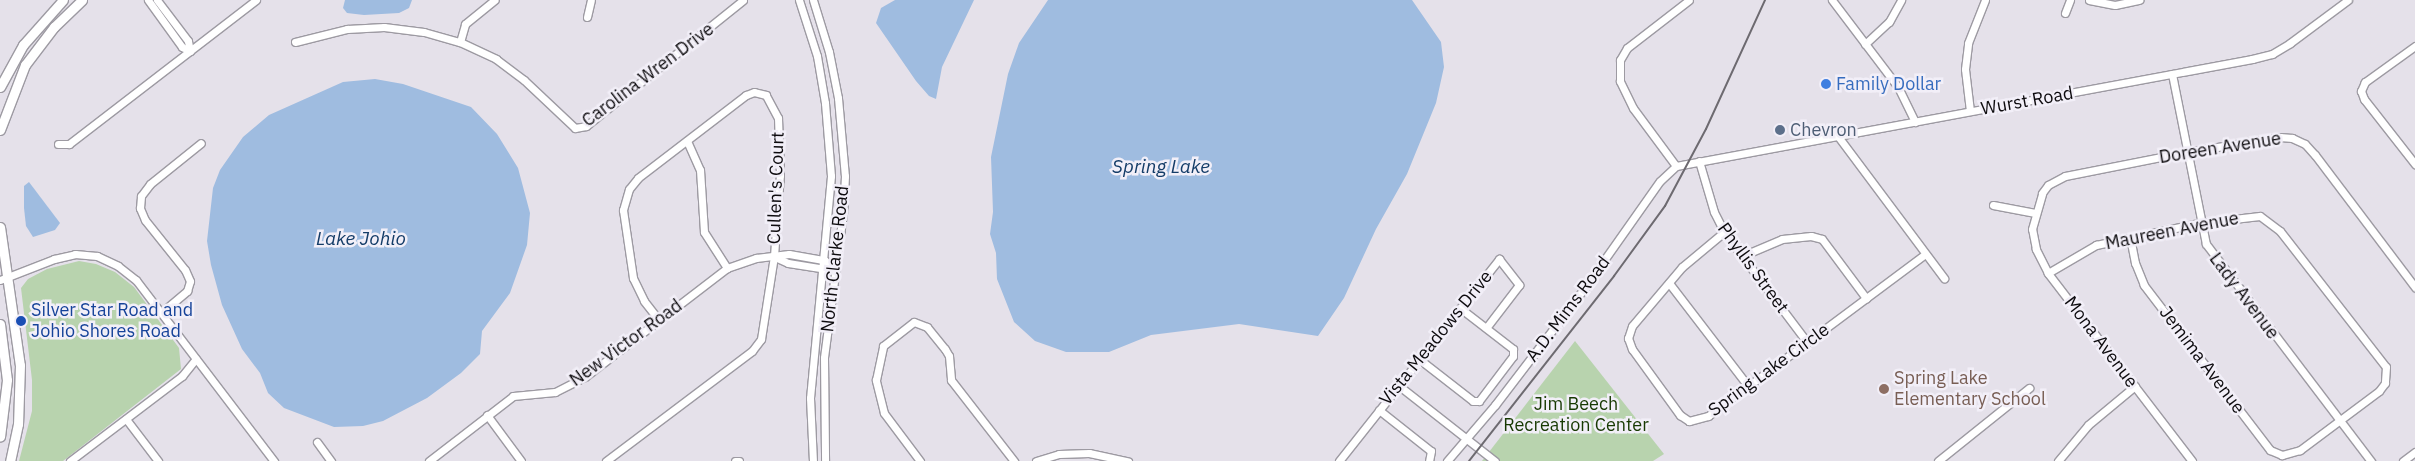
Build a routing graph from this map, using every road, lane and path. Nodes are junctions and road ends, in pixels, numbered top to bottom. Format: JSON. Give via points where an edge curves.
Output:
{"nodes":[{"id":1,"x":63,"y":0,"type":"edge"},
{"id":2,"x":75,"y":0,"type":"edge"},
{"id":3,"x":82,"y":0,"type":"edge"},
{"id":4,"x":148,"y":0,"type":"edge"},
{"id":5,"x":256,"y":0,"type":"edge"},
{"id":6,"x":496,"y":0,"type":"edge"},
{"id":7,"x":591,"y":0,"type":"edge"},
{"id":8,"x":743,"y":0,"type":"edge"},
{"id":9,"x":799,"y":0,"type":"edge"},
{"id":10,"x":813,"y":0,"type":"edge"},
{"id":11,"x":1689,"y":0,"type":"edge"},
{"id":12,"x":1832,"y":0,"type":"edge"},
{"id":13,"x":1901,"y":0,"type":"edge"},
{"id":14,"x":1985,"y":0,"type":"edge"},
{"id":15,"x":2070,"y":0,"type":"edge"},
{"id":16,"x":2088,"y":0,"type":"edge"},
{"id":17,"x":2139,"y":0,"type":"edge"},
{"id":18,"x":2348,"y":0,"type":"edge"},
{"id":19,"x":158,"y":5,"type":"edge"},
{"id":20,"x":2065,"y":12,"type":"dead end"},
{"id":21,"x":587,"y":17,"type":"dead end"},
{"id":22,"x":54,"y":27,"type":"junction"},
{"id":23,"x":295,"y":42,"type":"dead end"},
{"id":24,"x":460,"y":42,"type":"junction"},
{"id":25,"x":1865,"y":44,"type":"junction"},
{"id":26,"x":2415,"y":46,"type":"edge"},
{"id":27,"x":190,"y":51,"type":"junction"},
{"id":28,"x":2172,"y":74,"type":"junction"},
{"id":29,"x":0,"y":87,"type":"edge"},
{"id":30,"x":1970,"y":111,"type":"junction"},
{"id":31,"x":1916,"y":122,"type":"junction"},
{"id":32,"x":0,"y":130,"type":"edge"},
{"id":33,"x":1837,"y":135,"type":"junction"},
{"id":34,"x":687,"y":141,"type":"junction"},
{"id":35,"x":202,"y":143,"type":"dead end"},
{"id":36,"x":58,"y":144,"type":"dead end"},
{"id":37,"x":2186,"y":152,"type":"junction"},
{"id":38,"x":1699,"y":161,"type":"junction"},
{"id":39,"x":2415,"y":164,"type":"edge"},
{"id":40,"x":1676,"y":166,"type":"junction"},
{"id":41,"x":1993,"y":205,"type":"dead end"},
{"id":42,"x":2035,"y":212,"type":"junction"},
{"id":43,"x":2199,"y":223,"type":"junction"},
{"id":44,"x":0,"y":227,"type":"edge"},
{"id":45,"x":1724,"y":232,"type":"junction"},
{"id":46,"x":2130,"y":238,"type":"junction"},
{"id":47,"x":1925,"y":254,"type":"junction"},
{"id":48,"x":774,"y":256,"type":"junction"},
{"id":49,"x":1742,"y":256,"type":"junction"},
{"id":50,"x":824,"y":260,"type":"junction"},
{"id":51,"x":727,"y":268,"type":"junction"},
{"id":52,"x":823,"y":269,"type":"junction"},
{"id":53,"x":836,"y":269,"type":"junction"},
{"id":54,"x":2048,"y":273,"type":"junction"},
{"id":55,"x":1944,"y":278,"type":"dead end"},
{"id":56,"x":4,"y":279,"type":"edge"},
{"id":57,"x":1669,"y":283,"type":"junction"},
{"id":58,"x":2415,"y":287,"type":"edge"},
{"id":59,"x":1866,"y":298,"type":"junction"},
{"id":60,"x":1460,"y":308,"type":"junction"},
{"id":61,"x":162,"y":312,"type":"junction"},
{"id":62,"x":659,"y":320,"type":"junction"},
{"id":63,"x":0,"y":324,"type":"edge"},
{"id":64,"x":1486,"y":328,"type":"junction"},
{"id":65,"x":1807,"y":342,"type":"junction"},
{"id":66,"x":196,"y":359,"type":"junction"},
{"id":67,"x":1419,"y":359,"type":"junction"},
{"id":68,"x":1398,"y":385,"type":"junction"},
{"id":69,"x":1748,"y":386,"type":"junction"},
{"id":70,"x":2135,"y":386,"type":"junction"},
{"id":71,"x":2028,"y":388,"type":"dead end"},
{"id":72,"x":1379,"y":410,"type":"junction"},
{"id":73,"x":487,"y":415,"type":"junction"},
{"id":74,"x":126,"y":419,"type":"junction"},
{"id":75,"x":2339,"y":421,"type":"junction"},
{"id":76,"x":0,"y":437,"type":"edge"},
{"id":77,"x":1467,"y":438,"type":"junction"},
{"id":78,"x":317,"y":442,"type":"dead end"},
{"id":79,"x":2415,"y":452,"type":"edge"},
{"id":80,"x":1947,"y":454,"type":"junction"},
{"id":81,"x":10,"y":461,"type":"edge"},
{"id":82,"x":70,"y":461,"type":"edge"},
{"id":83,"x":158,"y":461,"type":"edge"},
{"id":84,"x":274,"y":461,"type":"edge"},
{"id":85,"x":331,"y":461,"type":"edge"},
{"id":86,"x":429,"y":461,"type":"edge"},
{"id":87,"x":521,"y":461,"type":"edge"},
{"id":88,"x":606,"y":461,"type":"edge"},
{"id":89,"x":735,"y":461,"type":"edge"},
{"id":90,"x":739,"y":461,"type":"edge"},
{"id":91,"x":813,"y":461,"type":"edge"},
{"id":92,"x":825,"y":461,"type":"edge"},
{"id":93,"x":920,"y":461,"type":"edge"},
{"id":94,"x":1014,"y":461,"type":"edge"},
{"id":95,"x":1036,"y":461,"type":"edge"},
{"id":96,"x":1128,"y":461,"type":"edge"},
{"id":97,"x":1339,"y":461,"type":"edge"},
{"id":98,"x":1429,"y":461,"type":"edge"},
{"id":99,"x":1447,"y":461,"type":"edge"},
{"id":100,"x":1495,"y":461,"type":"edge"},
{"id":101,"x":1938,"y":461,"type":"edge"},
{"id":102,"x":1953,"y":461,"type":"edge"},
{"id":103,"x":2058,"y":461,"type":"edge"},
{"id":104,"x":2192,"y":461,"type":"edge"},
{"id":105,"x":2371,"y":461,"type":"edge"},
{"id":106,"x":2403,"y":461,"type":"edge"}],
"edges":[{"from":1,"to":29,"type":"main road","via":[[23,44]]},
{"from":2,"to":22,"type":"main road","via":[[59,15]]},
{"from":3,"to":22,"type":"main road"},
{"from":4,"to":19,"type":"street"},
{"from":5,"to":27,"type":"street"},
{"from":6,"to":24,"type":"street","via":[[465,24]]},
{"from":7,"to":21,"type":"street"},
{"from":8,"to":24,"type":"street","name":"Carolina Wren Drive","via":[[586,126],[575,128],[524,80],[496,59]]},
{"from":9,"to":50,"type":"street","name":"North Clarke Road","via":[[817,56],[830,143],[829,219]]},
{"from":10,"to":53,"type":"street","name":"North Clarke Road","via":[[829,52],[843,140],[843,213]]},
{"from":11,"to":40,"type":"street","via":[[1628,48],[1620,60],[1620,81],[1633,108]]},
{"from":12,"to":25,"type":"street"},
{"from":13,"to":25,"type":"street","via":[[1889,22]]},
{"from":14,"to":30,"type":"street","via":[[1968,43],[1965,69]]},
{"from":15,"to":20,"type":"street"},
{"from":16,"to":17,"type":"street","via":[[2115,5]]},
{"from":18,"to":28,"type":"street","name":"Wurst Road","via":[[2272,54]]},
{"from":19,"to":27,"type":"street","via":[[182,47]]},
{"from":22,"to":32,"type":"main road","via":[[25,65]]},
{"from":23,"to":24,"type":"street","via":[[347,29],[384,27],[424,32]]},
{"from":25,"to":31,"type":"street","via":[[1898,87]]},
{"from":26,"to":39,"type":"street","via":[[2365,82],[2361,91],[2364,100]]},
{"from":27,"to":36,"type":"street","via":[[69,144]]},
{"from":28,"to":30,"type":"street","name":"Wurst Road"},
{"from":28,"to":37,"type":"street","name":"Lady Avenue"},
{"from":30,"to":31,"type":"street","name":"Wurst Road"},
{"from":31,"to":33,"type":"street","name":"Wurst Road"},
{"from":33,"to":38,"type":"street","name":"Wurst Road"},
{"from":33,"to":47,"type":"street"},
{"from":34,"to":48,"type":"street","name":"Cullen's Court","via":[[746,95],[754,92],[766,95],[773,104],[778,118],[780,147]]},
{"from":34,"to":51,"type":"street","via":[[700,170],[704,232]]},
{"from":34,"to":62,"type":"street","name":"Cullen's Court","via":[[638,178],[624,202],[633,278],[644,301]]},
{"from":35,"to":61,"type":"street","via":[[150,184],[141,196],[140,208],[145,220],[186,270],[190,281],[187,291]]},
{"from":37,"to":42,"type":"street","name":"Doreen Avenue","via":[[2065,176],[2048,185]]},
{"from":37,"to":43,"type":"street","name":"Lady Avenue"},
{"from":37,"to":58,"type":"street","name":"Doreen Avenue","via":[[2280,137],[2304,144]]},
{"from":38,"to":40,"type":"street","name":"Wurst Road"},
{"from":38,"to":45,"type":"street","name":"Phyllis Street","via":[[1714,212]]},
{"from":40,"to":77,"type":"street","name":"A.D. Mims Road","via":[[1660,181],[1583,290]]},
{"from":41,"to":42,"type":"street"},
{"from":42,"to":54,"type":"street","name":"Mona Avenue","via":[[2032,229],[2036,249]]},
{"from":43,"to":46,"type":"street","name":"Maureen Avenue"},
{"from":43,"to":75,"type":"street","name":"Lady Avenue","via":[[2206,244],[2221,268]]},
{"from":43,"to":75,"type":"street","name":"Maureen Avenue","via":[[2247,216],[2260,216],[2269,221],[2386,367],[2385,383],[2379,391]]},
{"from":44,"to":56,"type":"main road"},
{"from":45,"to":49,"type":"street","name":"Phyllis Street"},
{"from":45,"to":57,"type":"street","name":"Spring Lake Circle"},
{"from":46,"to":54,"type":"street","name":"Maureen Avenue","via":[[2096,245]]},
{"from":46,"to":75,"type":"street","name":"Jemima Avenue","via":[[2144,285],[2270,450],[2282,455],[2300,450]]},
{"from":47,"to":55,"type":"street"},
{"from":47,"to":59,"type":"street","name":"Spring Lake Circle"},
{"from":48,"to":50,"type":"street","name":"New Victor Road","via":[[789,254]]},
{"from":48,"to":51,"type":"street","name":"New Victor Road","via":[[748,260]]},
{"from":48,"to":52,"type":"street","name":"New Victor Road","via":[[788,263]]},
{"from":48,"to":88,"type":"street","name":"Cullen's Court","via":[[764,330],[756,345]]},
{"from":49,"to":59,"type":"street","via":[[1782,239],[1811,236],[1822,240]]},
{"from":49,"to":65,"type":"street","name":"Phyllis Street"},
{"from":50,"to":52,"type":"street","name":"North Clarke Road"},
{"from":50,"to":53,"type":"street","name":"New Victor Road"},
{"from":51,"to":62,"type":"street","name":"New Victor Road"},
{"from":52,"to":53,"type":"street","name":"New Victor Road"},
{"from":52,"to":91,"type":"street","name":"North Clarke Road","via":[[810,398]]},
{"from":53,"to":92,"type":"street","name":"North Clarke Road","via":[[824,358]]},
{"from":54,"to":70,"type":"street","name":"Mona Avenue"},
{"from":56,"to":61,"type":"street","via":[[54,259],[75,254],[97,256],[136,280]]},
{"from":56,"to":81,"type":"main road","via":[[20,365],[21,398]]},
{"from":57,"to":69,"type":"street"},
{"from":57,"to":69,"type":"street","name":"Spring Lake Circle","via":[[1632,326],[1628,338],[1632,350],[1680,415],[1689,421],[1699,421]]},
{"from":59,"to":65,"type":"street","name":"Spring Lake Circle"},
{"from":60,"to":64,"type":"street"},
{"from":60,"to":64,"type":"street","name":"Vista Meadows Drive","via":[[1499,259],[1519,284]]},
{"from":60,"to":67,"type":"street","name":"Vista Meadows Drive"},
{"from":61,"to":66,"type":"street"},
{"from":62,"to":73,"type":"street","name":"New Victor Road","via":[[578,381],[555,392],[513,396]]},
{"from":63,"to":76,"type":"main road","via":[[7,380]]},
{"from":64,"to":67,"type":"street","via":[[1513,349],[1513,356],[1479,401],[1473,401]]},
{"from":65,"to":69,"type":"street","name":"Spring Lake Circle"},
{"from":66,"to":74,"type":"street","via":[[182,376]]},
{"from":66,"to":84,"type":"street"},
{"from":67,"to":68,"type":"street","name":"Vista Meadows Drive"},
{"from":68,"to":72,"type":"street","name":"Vista Meadows Drive"},
{"from":68,"to":77,"type":"street"},
{"from":70,"to":103,"type":"street","via":[[2088,425]]},
{"from":70,"to":104,"type":"street","name":"Mona Avenue"},
{"from":71,"to":80,"type":"street"},
{"from":72,"to":97,"type":"street","name":"Vista Meadows Drive"},
{"from":72,"to":98,"type":"street","via":[[1432,451]]},
{"from":73,"to":86,"type":"street","name":"New Victor Road"},
{"from":73,"to":87,"type":"street"},
{"from":74,"to":82,"type":"street"},
{"from":74,"to":83,"type":"street"},
{"from":75,"to":105,"type":"street","name":"Lady Avenue"},
{"from":77,"to":99,"type":"street","name":"A.D. Mims Road"},
{"from":77,"to":100,"type":"street"},
{"from":78,"to":85,"type":"street"},
{"from":79,"to":106,"type":"street"},
{"from":80,"to":101,"type":"street"},
{"from":80,"to":102,"type":"street"},
{"from":89,"to":90,"type":"street"},
{"from":93,"to":94,"type":"street","via":[[884,413],[876,380],[883,346],[914,322],[927,327],[944,349],[949,356],[951,380]]},
{"from":95,"to":96,"type":"street","via":[[1059,454],[1089,454]]}]}
